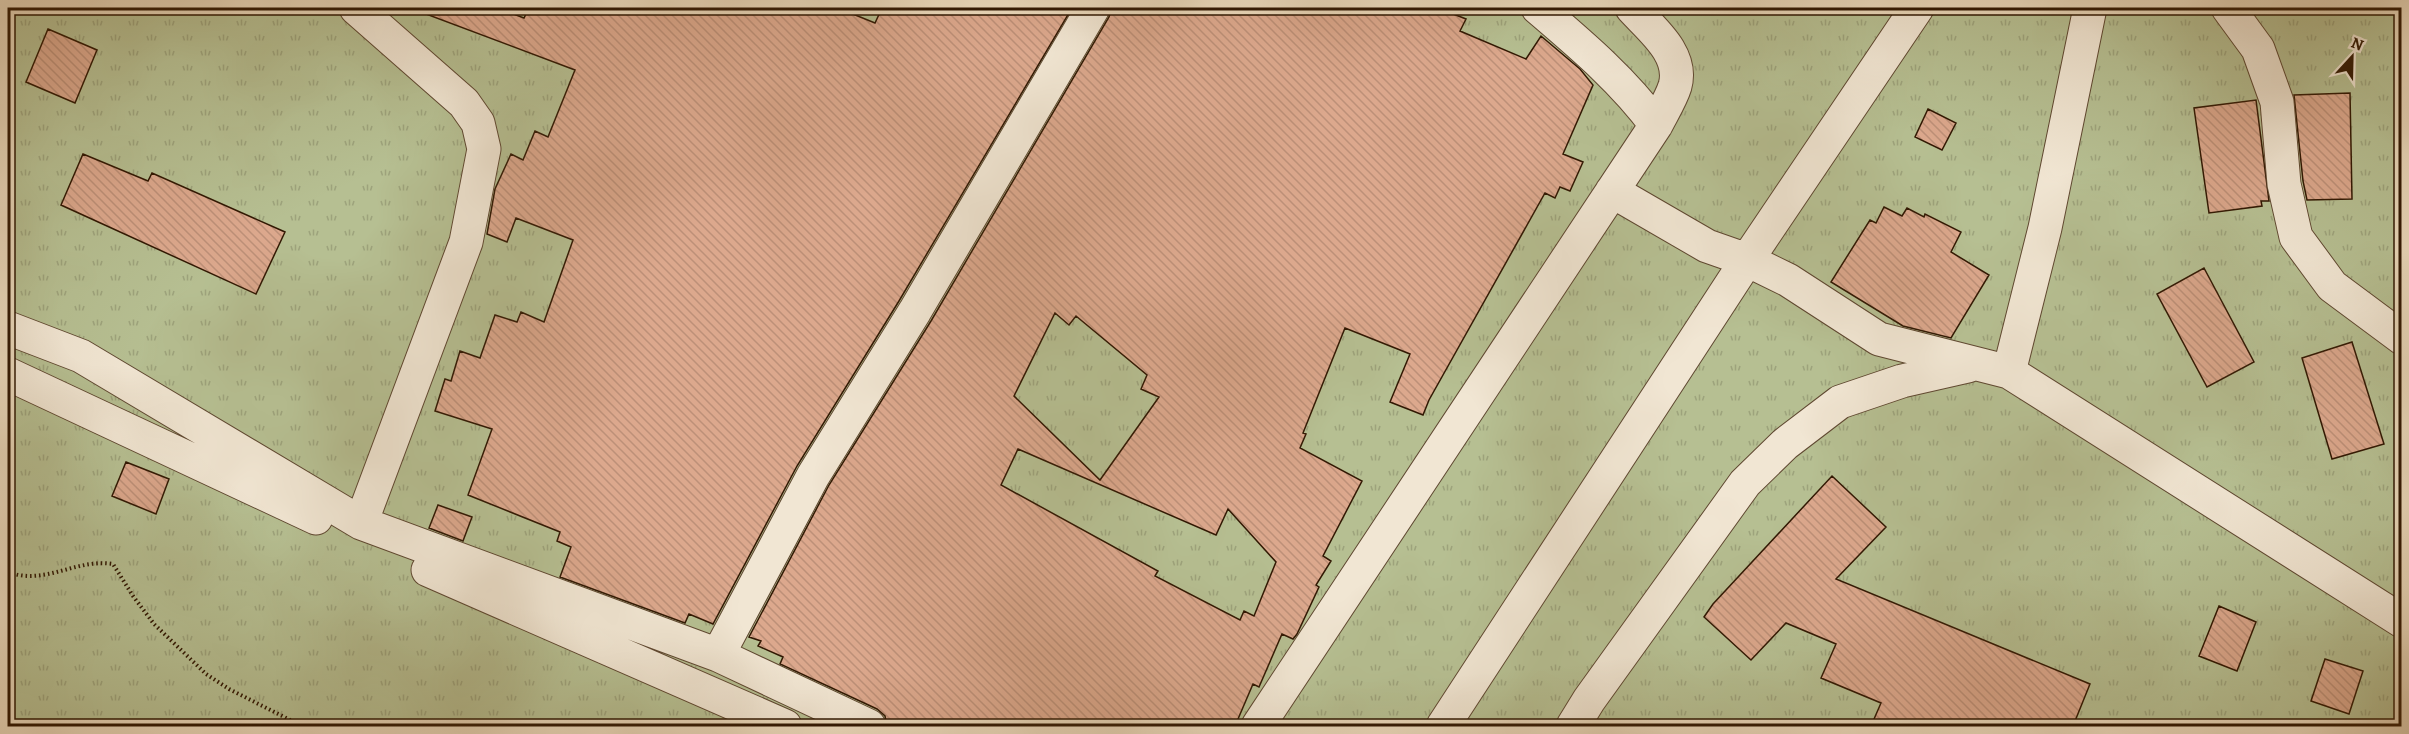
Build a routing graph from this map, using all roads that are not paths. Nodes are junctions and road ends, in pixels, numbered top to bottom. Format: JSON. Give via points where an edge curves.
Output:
{"nodes":[{"id":1,"x":356,"y":8,"type":"edge"},
{"id":2,"x":1093,"y":8,"type":"edge"},
{"id":3,"x":1538,"y":8,"type":"edge"},
{"id":4,"x":1632,"y":8,"type":"edge"},
{"id":5,"x":1917,"y":8,"type":"edge"},
{"id":6,"x":2090,"y":8,"type":"edge"},
{"id":7,"x":2228,"y":8,"type":"edge"},
{"id":8,"x":1656,"y":125,"type":"junction"},
{"id":9,"x":1612,"y":191,"type":"junction"},
{"id":10,"x":1747,"y":260,"type":"junction"},
{"id":11,"x":8,"y":328,"type":"edge"},
{"id":12,"x":2402,"y":338,"type":"edge"},
{"id":13,"x":1976,"y":365,"type":"junction"},
{"id":14,"x":2009,"y":372,"type":"junction"},
{"id":15,"x":8,"y":374,"type":"edge"},
{"id":16,"x":361,"y":523,"type":"junction"},
{"id":17,"x":2402,"y":621,"type":"edge"},
{"id":18,"x":718,"y":655,"type":"junction"},
{"id":19,"x":785,"y":726,"type":"edge"},
{"id":20,"x":869,"y":726,"type":"edge"},
{"id":21,"x":1258,"y":726,"type":"edge"},
{"id":22,"x":1443,"y":726,"type":"edge"},
{"id":23,"x":1573,"y":726,"type":"edge"}],
"edges":[{"from":1,"to":16,"type":"street","via":[[464,104],[478,123],[484,149],[466,242]]},
{"from":2,"to":18,"type":"street","via":[[813,476]]},
{"from":3,"to":8,"type":"street","via":[[1611,73]]},
{"from":4,"to":8,"type":"street","via":[[1670,50],[1675,65],[1675,86]]},
{"from":5,"to":10,"type":"street"},
{"from":6,"to":14,"type":"street","via":[[2045,228]]},
{"from":7,"to":12,"type":"street","via":[[2258,49],[2277,102],[2284,184],[2296,237],[2332,286]]},
{"from":8,"to":9,"type":"street"},
{"from":9,"to":10,"type":"street","via":[[1707,246]]},
{"from":9,"to":21,"type":"street"},
{"from":10,"to":13,"type":"street","via":[[1788,280],[1879,339]]},
{"from":10,"to":22,"type":"street"},
{"from":11,"to":16,"type":"street","via":[[81,356]]},
{"from":13,"to":14,"type":"street"},
{"from":13,"to":23,"type":"street","via":[[1902,381],[1840,402],[1785,444],[1745,483]]},
{"from":14,"to":17,"type":"street"},
{"from":15,"to":19,"type":"street","via":[[405,559]]},
{"from":16,"to":18,"type":"street"},
{"from":18,"to":20,"type":"street"}]}
